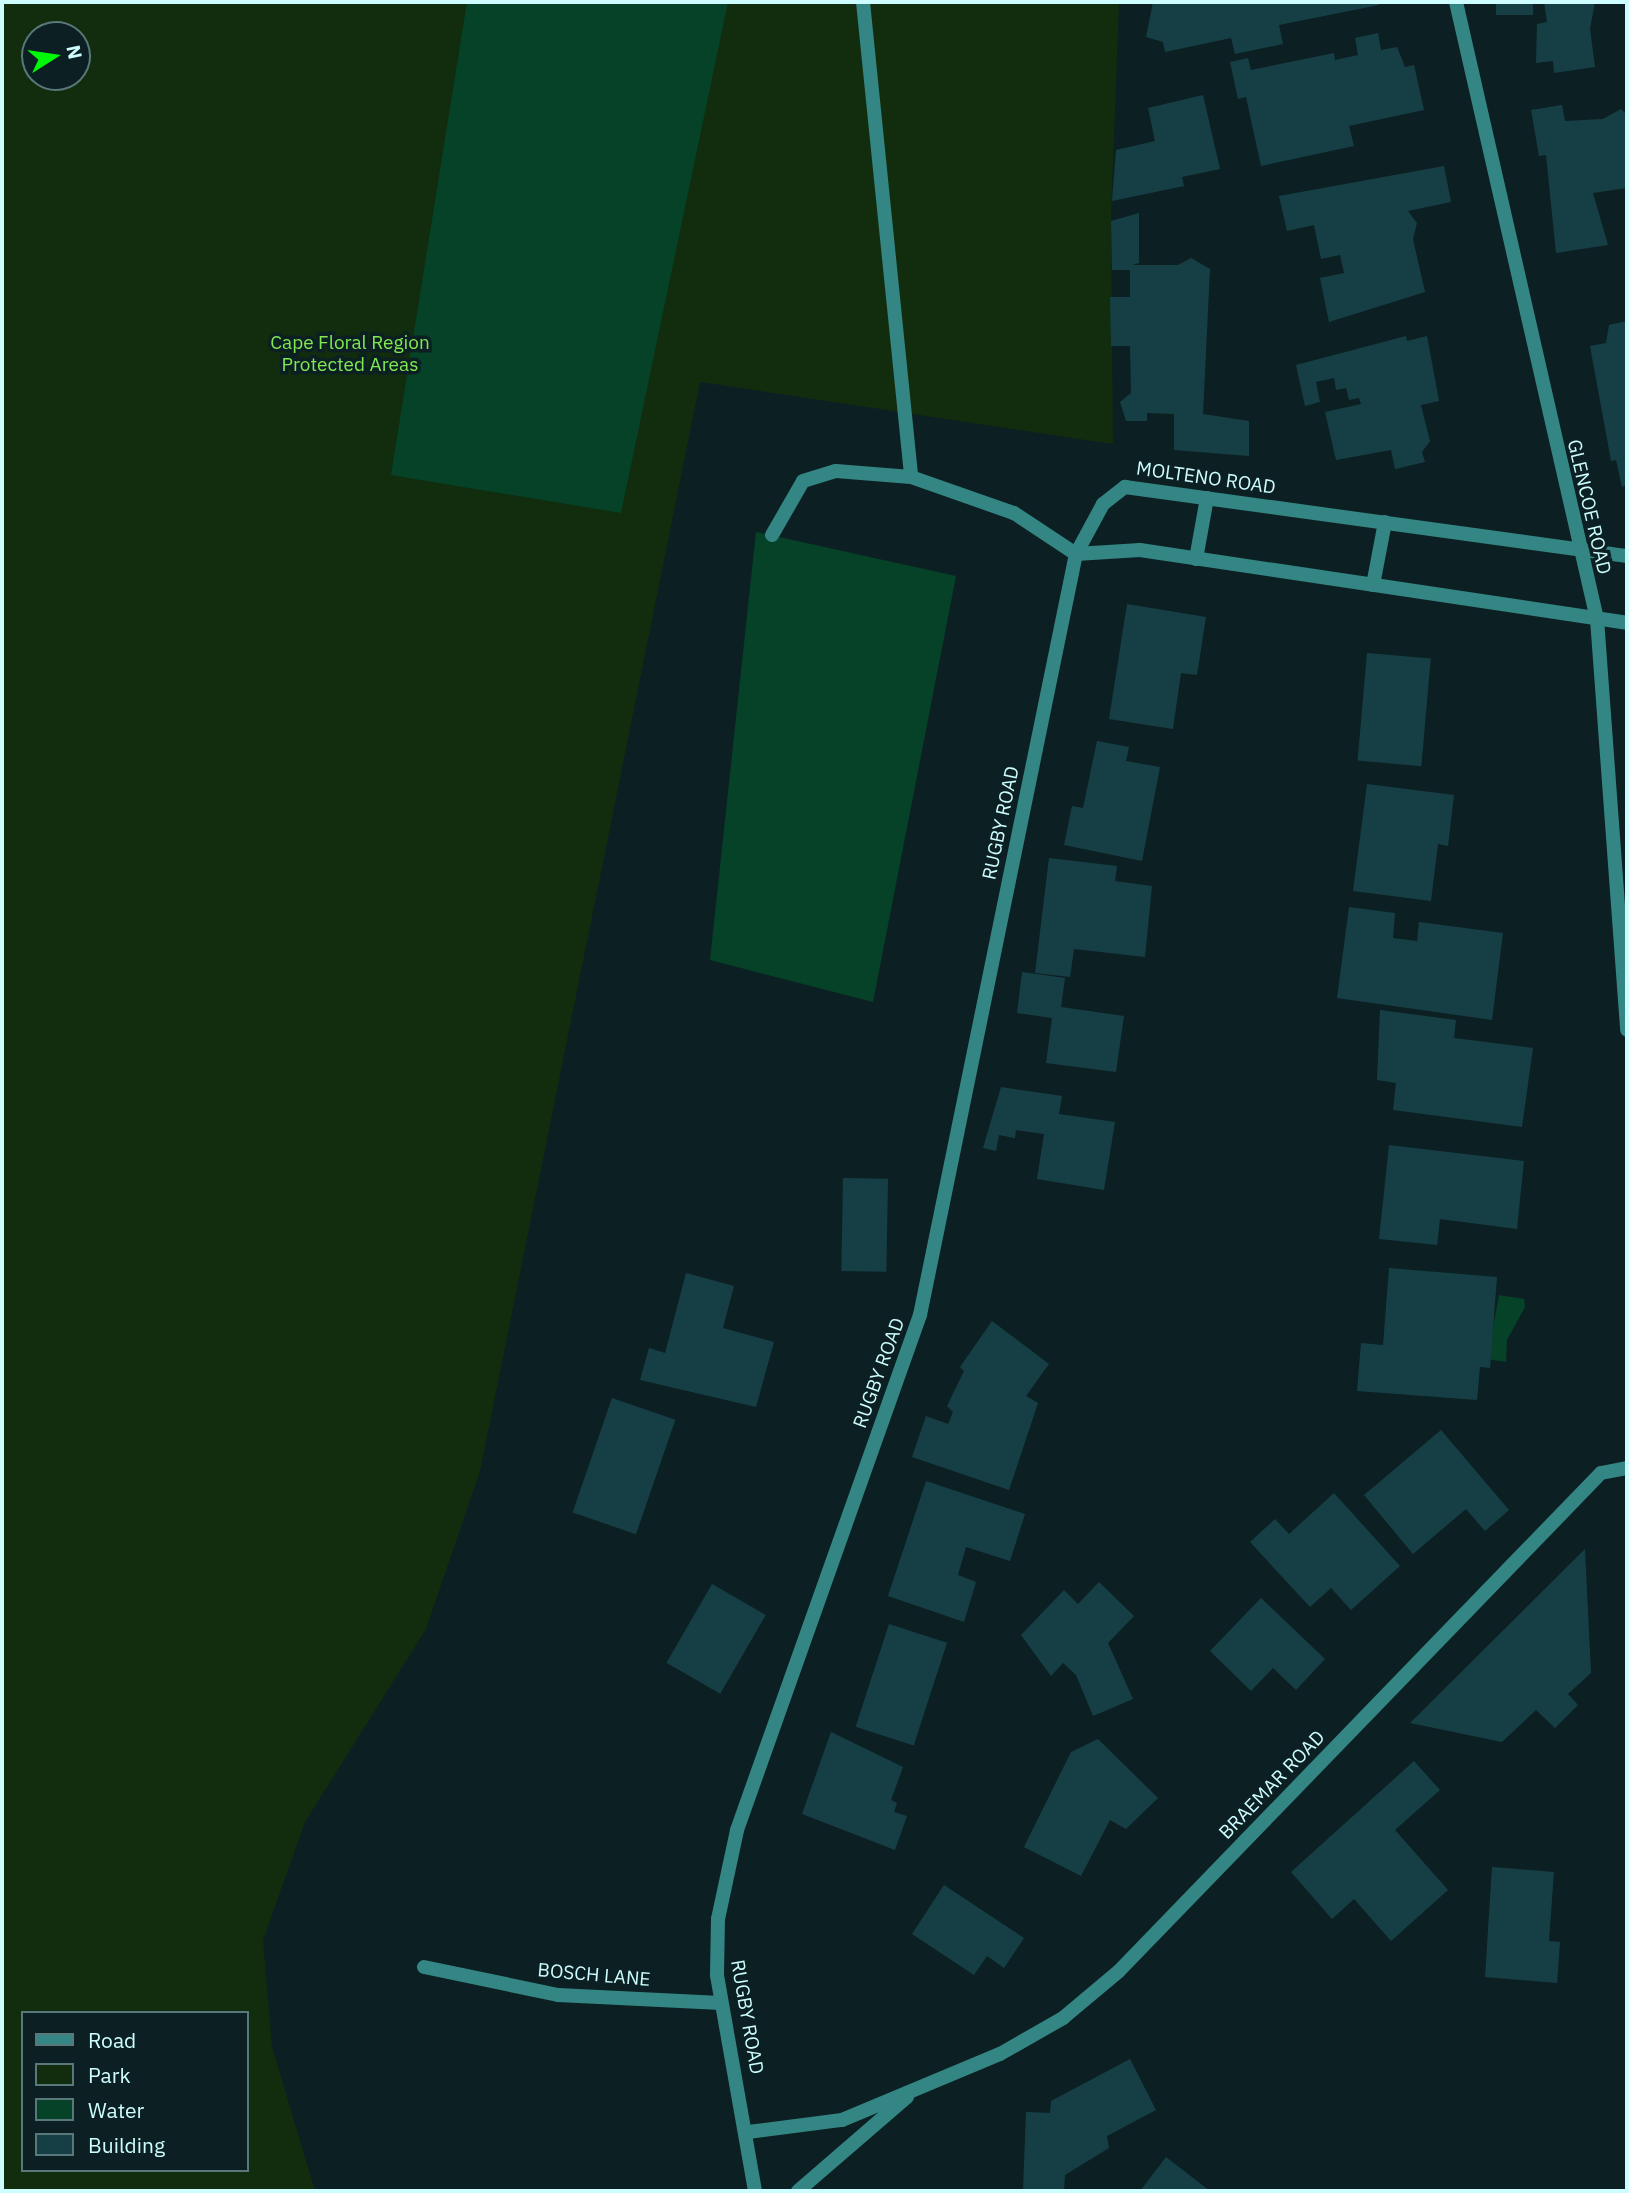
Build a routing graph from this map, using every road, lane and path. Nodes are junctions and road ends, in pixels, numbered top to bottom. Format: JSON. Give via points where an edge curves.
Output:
{"nodes":[{"id":1,"x":863,"y":2,"type":"edge"},
{"id":2,"x":1456,"y":2,"type":"edge"},
{"id":3,"x":911,"y":477,"type":"junction"},
{"id":4,"x":1207,"y":498,"type":"junction"},
{"id":5,"x":1385,"y":522,"type":"junction"},
{"id":6,"x":772,"y":536,"type":"dead end"},
{"id":7,"x":1577,"y":548,"type":"junction"},
{"id":8,"x":1076,"y":554,"type":"junction"},
{"id":9,"x":1627,"y":555,"type":"edge"},
{"id":10,"x":1196,"y":559,"type":"junction"},
{"id":11,"x":1373,"y":585,"type":"junction"},
{"id":12,"x":1597,"y":618,"type":"junction"},
{"id":13,"x":1627,"y":623,"type":"edge"},
{"id":14,"x":1627,"y":1030,"type":"edge"},
{"id":15,"x":1627,"y":1468,"type":"edge"},
{"id":16,"x":424,"y":1967,"type":"dead end"},
{"id":17,"x":721,"y":2003,"type":"junction"},
{"id":18,"x":913,"y":2091,"type":"junction"},
{"id":19,"x":748,"y":2132,"type":"junction"},
{"id":20,"x":755,"y":2191,"type":"edge"},
{"id":21,"x":797,"y":2191,"type":"edge"}],
"edges":[{"from":1,"to":3,"type":"street"},
{"from":2,"to":7,"type":"street","name":"GLENCOE ROAD"},
{"from":3,"to":6,"type":"street","via":[[836,471],[803,481]]},
{"from":3,"to":8,"type":"street","via":[[1014,513]]},
{"from":4,"to":5,"type":"street","name":"MOLTENO ROAD"},
{"from":4,"to":8,"type":"street","name":"MOLTENO ROAD","via":[[1125,486],[1103,504]]},
{"from":4,"to":10,"type":"street"},
{"from":5,"to":7,"type":"street","name":"MOLTENO ROAD"},
{"from":5,"to":11,"type":"street"},
{"from":7,"to":9,"type":"street","name":"MOLTENO ROAD"},
{"from":7,"to":12,"type":"street","name":"GLENCOE ROAD"},
{"from":8,"to":10,"type":"street","via":[[1140,550]]},
{"from":8,"to":17,"type":"street","name":"RUGBY ROAD","via":[[920,1315],[737,1830],[718,1919]]},
{"from":10,"to":11,"type":"street"},
{"from":11,"to":12,"type":"street"},
{"from":12,"to":13,"type":"street"},
{"from":12,"to":14,"type":"street","name":"GLENCOE ROAD"},
{"from":15,"to":18,"type":"street","name":"BRAEMAR ROAD","via":[[1601,1473],[1119,1971],[1062,2018]]},
{"from":16,"to":17,"type":"street","name":"BOSCH LANE","via":[[558,1994]]},
{"from":17,"to":19,"type":"street","name":"RUGBY ROAD"},
{"from":18,"to":19,"type":"street","name":"BRAEMAR ROAD","via":[[842,2120]]},
{"from":18,"to":21,"type":"street","name":"BRAEMAR ROAD"},
{"from":19,"to":20,"type":"street","name":"RUGBY ROAD"}]}
